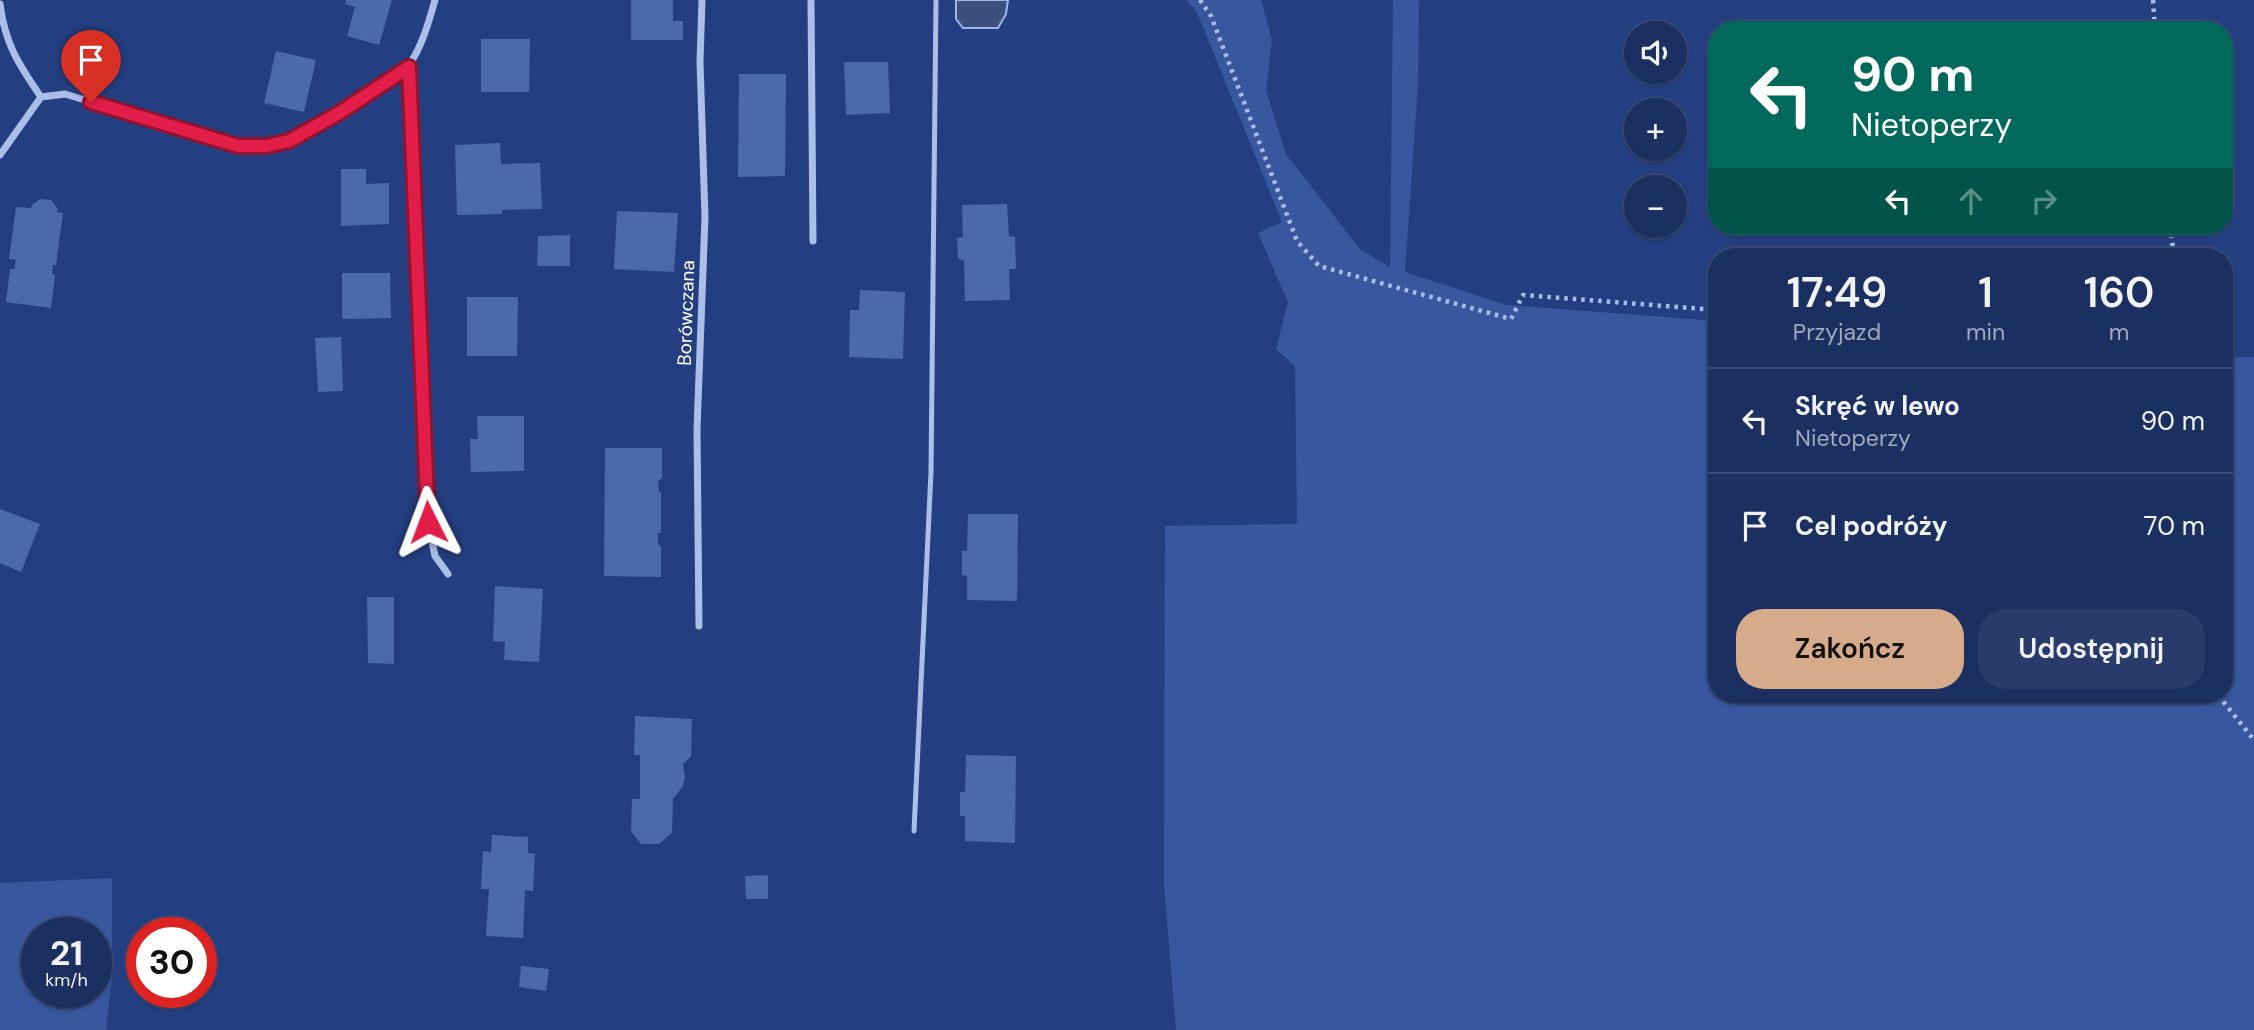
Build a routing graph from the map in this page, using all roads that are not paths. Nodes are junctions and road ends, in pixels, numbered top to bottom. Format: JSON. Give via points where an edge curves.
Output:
{"nodes":[{"id":1,"x":435,"y":0,"type":"edge"},
{"id":2,"x":702,"y":0,"type":"edge"},
{"id":3,"x":811,"y":0,"type":"edge"},
{"id":4,"x":936,"y":0,"type":"edge"},
{"id":5,"x":0,"y":4,"type":"edge"},
{"id":6,"x":409,"y":67,"type":"junction"},
{"id":7,"x":41,"y":97,"type":"junction"},
{"id":8,"x":0,"y":155,"type":"edge"},
{"id":9,"x":813,"y":241,"type":"dead end"},
{"id":10,"x":448,"y":573,"type":"dead end"},
{"id":11,"x":699,"y":626,"type":"dead end"},
{"id":12,"x":914,"y":831,"type":"dead end"}],
"edges":[{"from":1,"to":6,"type":"street"},
{"from":2,"to":11,"type":"street","name":"Borówczana","via":[[705,217],[697,429]]},
{"from":3,"to":9,"type":"street"},
{"from":4,"to":12,"type":"lane","via":[[931,472]]},
{"from":5,"to":7,"type":"street","via":[[15,58]]},
{"from":6,"to":7,"type":"street","via":[[289,141],[267,146],[238,146],[65,94]]},
{"from":6,"to":10,"type":"street","via":[[428,522],[435,556]]},
{"from":7,"to":8,"type":"street"}]}
